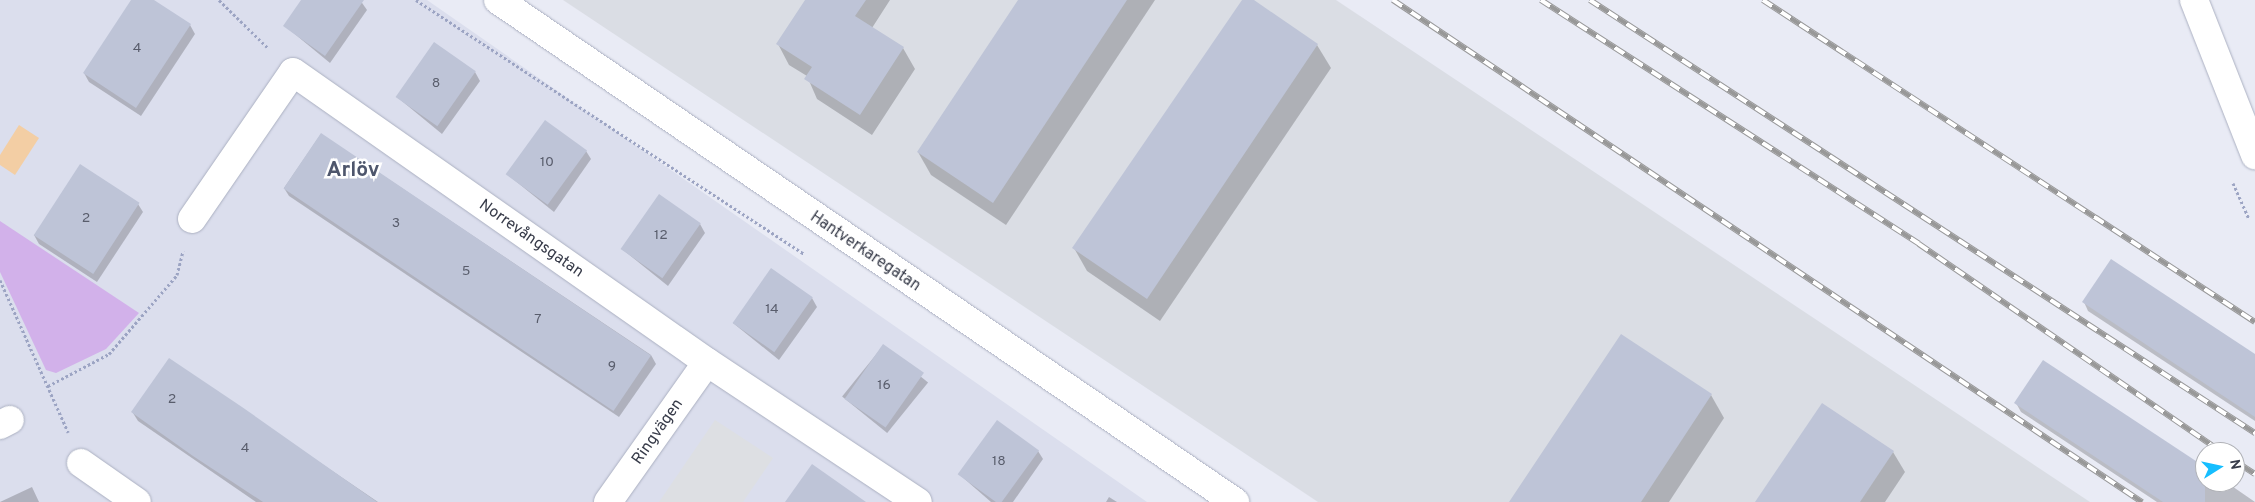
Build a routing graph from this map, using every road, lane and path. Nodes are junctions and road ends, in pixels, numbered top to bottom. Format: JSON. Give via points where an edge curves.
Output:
{"nodes":[{"id":1,"x":219,"y":0,"type":"edge"},
{"id":2,"x":416,"y":0,"type":"edge"},
{"id":3,"x":498,"y":0,"type":"edge"},
{"id":4,"x":2194,"y":0,"type":"edge"},
{"id":5,"x":293,"y":72,"type":"junction"},
{"id":6,"x":2255,"y":156,"type":"edge"},
{"id":7,"x":192,"y":219,"type":"joint"},
{"id":8,"x":807,"y":256,"type":"dead end"},
{"id":9,"x":0,"y":280,"type":"edge"},
{"id":10,"x":707,"y":362,"type":"junction"},
{"id":11,"x":81,"y":463,"type":"dead end"},
{"id":12,"x":138,"y":502,"type":"edge"},
{"id":13,"x":608,"y":502,"type":"edge"},
{"id":14,"x":918,"y":502,"type":"edge"},
{"id":15,"x":1235,"y":502,"type":"edge"}],
"edges":[{"from":1,"to":5,"type":"path"},
{"from":2,"to":8,"type":"path"},
{"from":3,"to":15,"type":"street","name":"Hantverkaregatan"},
{"from":4,"to":6,"type":"street"},
{"from":5,"to":7,"type":"street"},
{"from":5,"to":10,"type":"street","name":"Norrevångsgatan"},
{"from":7,"to":9,"type":"path","via":[[177,274],[109,354],[48,386]]},
{"from":10,"to":13,"type":"street","name":"Ringvägen"},
{"from":10,"to":14,"type":"street","name":"Norrevångsgatan"},
{"from":11,"to":12,"type":"street"}]}
